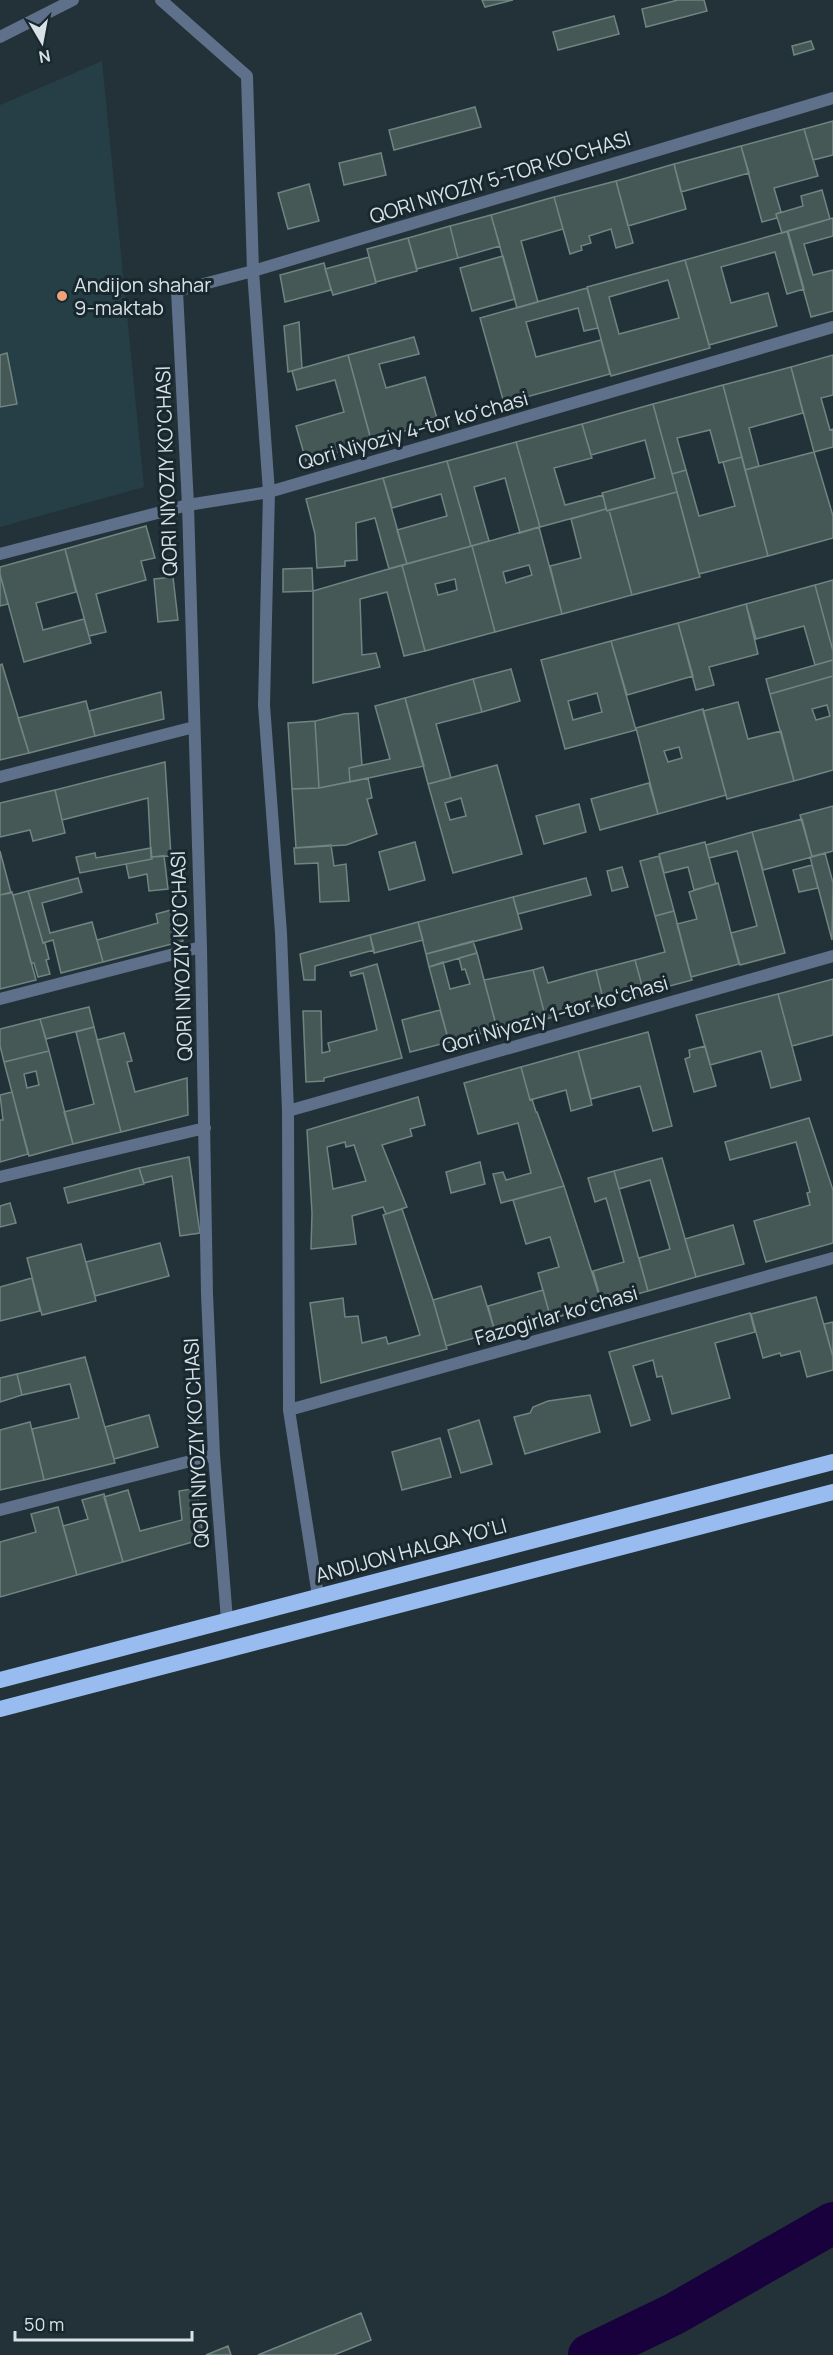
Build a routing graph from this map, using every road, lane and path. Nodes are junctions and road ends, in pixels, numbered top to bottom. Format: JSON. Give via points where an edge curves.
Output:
{"nodes":[{"id":1,"x":73,"y":0,"type":"edge"},
{"id":2,"x":161,"y":0,"type":"edge"},
{"id":3,"x":0,"y":37,"type":"edge"},
{"id":4,"x":833,"y":98,"type":"edge"},
{"id":5,"x":253,"y":271,"type":"junction"},
{"id":6,"x":177,"y":291,"type":"joint"},
{"id":7,"x":833,"y":327,"type":"edge"},
{"id":8,"x":269,"y":492,"type":"junction"},
{"id":9,"x":188,"y":506,"type":"junction"},
{"id":10,"x":0,"y":555,"type":"edge"},
{"id":11,"x":194,"y":727,"type":"junction"},
{"id":12,"x":0,"y":777,"type":"edge"},
{"id":13,"x":201,"y":947,"type":"junction"},
{"id":14,"x":833,"y":956,"type":"edge"},
{"id":15,"x":0,"y":999,"type":"edge"},
{"id":16,"x":288,"y":1111,"type":"junction"},
{"id":17,"x":205,"y":1128,"type":"junction"},
{"id":18,"x":0,"y":1178,"type":"edge"},
{"id":19,"x":833,"y":1258,"type":"edge"},
{"id":20,"x":288,"y":1410,"type":"junction"},
{"id":21,"x":214,"y":1455,"type":"junction"},
{"id":22,"x":833,"y":1462,"type":"edge"},
{"id":23,"x":833,"y":1492,"type":"edge"},
{"id":24,"x":0,"y":1510,"type":"edge"},
{"id":25,"x":318,"y":1596,"type":"junction"},
{"id":26,"x":227,"y":1620,"type":"junction"},
{"id":27,"x":0,"y":1680,"type":"edge"},
{"id":28,"x":0,"y":1709,"type":"edge"}],
"edges":[{"from":1,"to":3,"type":"street"},
{"from":2,"to":5,"type":"street","via":[[248,76]]},
{"from":4,"to":5,"type":"street","name":"QORI NIYOZIY 5-TOR KO'CHASI"},
{"from":5,"to":6,"type":"street","name":"QORI NIYOZIY 5-TOR KO'CHASI"},
{"from":5,"to":8,"type":"street"},
{"from":6,"to":9,"type":"street","name":"QORI NIYOZIY KO'CHASI"},
{"from":7,"to":8,"type":"street","name":"Qori Niyoziy 4-tor koʻchasi"},
{"from":8,"to":9,"type":"street","name":"Qori Niyoziy 4-tor koʻchasi"},
{"from":8,"to":16,"type":"street","via":[[264,705],[281,933]]},
{"from":9,"to":10,"type":"street","name":"Qori Niyoziy 4-tor koʻchasi"},
{"from":9,"to":11,"type":"street","name":"QORI NIYOZIY KO'CHASI"},
{"from":11,"to":12,"type":"street"},
{"from":11,"to":13,"type":"street","name":"QORI NIYOZIY KO'CHASI"},
{"from":13,"to":15,"type":"street"},
{"from":13,"to":17,"type":"street","name":"QORI NIYOZIY KO'CHASI"},
{"from":14,"to":16,"type":"street","name":"Qori Niyoziy 1-tor koʻchasi"},
{"from":16,"to":20,"type":"street"},
{"from":17,"to":18,"type":"street"},
{"from":17,"to":21,"type":"street","name":"QORI NIYOZIY KO'CHASI"},
{"from":19,"to":20,"type":"street","name":"Fazogirlar koʻchasi"},
{"from":20,"to":25,"type":"street"},
{"from":21,"to":24,"type":"street"},
{"from":21,"to":26,"type":"street","name":"QORI NIYOZIY KO'CHASI"},
{"from":22,"to":25,"type":"highway","name":"ANDIJON HALQA YO‘LI"},
{"from":23,"to":28,"type":"highway"},
{"from":25,"to":26,"type":"highway","name":"ANDIJON HALQA YO‘LI"},
{"from":26,"to":27,"type":"highway","name":"ANDIJON HALQA YO‘LI"}]}
